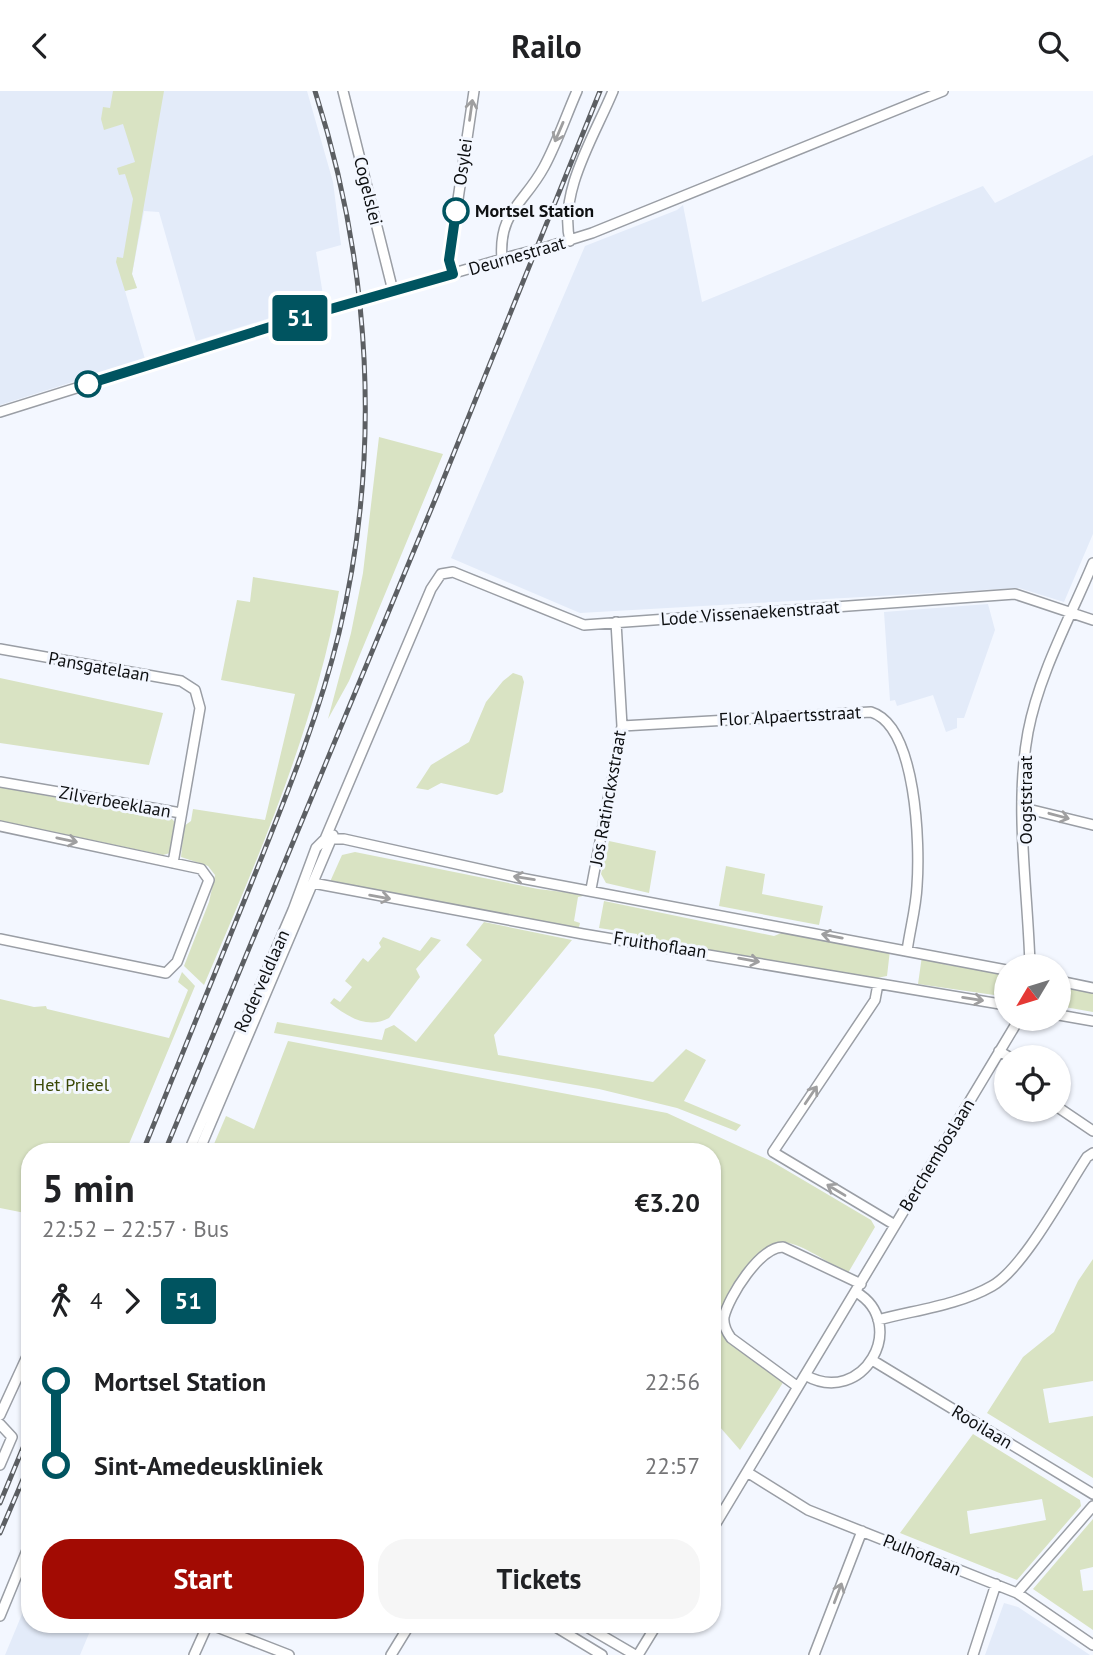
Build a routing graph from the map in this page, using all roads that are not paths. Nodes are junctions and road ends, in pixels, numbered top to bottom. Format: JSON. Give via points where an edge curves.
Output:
{"nodes":[{"id":1,"x":343,"y":91,"type":"edge"},
{"id":2,"x":474,"y":91,"type":"edge"},
{"id":3,"x":577,"y":91,"type":"edge"},
{"id":4,"x":613,"y":91,"type":"edge"},
{"id":5,"x":943,"y":91,"type":"edge"},
{"id":6,"x":570,"y":241,"type":"junction"},
{"id":7,"x":502,"y":259,"type":"junction"},
{"id":8,"x":453,"y":274,"type":"junction"},
{"id":9,"x":393,"y":291,"type":"junction"},
{"id":10,"x":0,"y":412,"type":"edge"},
{"id":11,"x":1093,"y":563,"type":"edge"},
{"id":12,"x":438,"y":577,"type":"joint"},
{"id":13,"x":1072,"y":612,"type":"junction"},
{"id":14,"x":1093,"y":620,"type":"edge"},
{"id":15,"x":616,"y":622,"type":"junction"},
{"id":16,"x":0,"y":649,"type":"edge"},
{"id":17,"x":622,"y":726,"type":"junction"},
{"id":18,"x":0,"y":782,"type":"edge"},
{"id":19,"x":1024,"y":808,"type":"junction"},
{"id":20,"x":181,"y":813,"type":"junction"},
{"id":21,"x":1093,"y":825,"type":"edge"},
{"id":22,"x":0,"y":826,"type":"edge"},
{"id":23,"x":329,"y":838,"type":"junction"},
{"id":24,"x":173,"y":863,"type":"junction"},
{"id":25,"x":307,"y":870,"type":"junction"},
{"id":26,"x":313,"y":883,"type":"junction"},
{"id":27,"x":590,"y":893,"type":"junction"},
{"id":28,"x":0,"y":939,"type":"edge"},
{"id":29,"x":907,"y":951,"type":"junction"},
{"id":30,"x":1030,"y":954,"type":"edge"},
{"id":31,"x":994,"y":968,"type":"edge"},
{"id":32,"x":1071,"y":983,"type":"edge"},
{"id":33,"x":878,"y":984,"type":"junction"},
{"id":34,"x":1093,"y":988,"type":"edge"},
{"id":35,"x":994,"y":1003,"type":"edge"},
{"id":36,"x":1071,"y":1016,"type":"edge"},
{"id":37,"x":1093,"y":1021,"type":"edge"},
{"id":38,"x":994,"y":1059,"type":"edge"},
{"id":39,"x":1071,"y":1116,"type":"edge"},
{"id":40,"x":1093,"y":1131,"type":"edge"},
{"id":41,"x":192,"y":1143,"type":"edge"},
{"id":42,"x":202,"y":1143,"type":"edge"},
{"id":43,"x":1093,"y":1153,"type":"edge"},
{"id":44,"x":895,"y":1225,"type":"junction"},
{"id":45,"x":858,"y":1288,"type":"junction"},
{"id":46,"x":878,"y":1320,"type":"junction"},
{"id":47,"x":872,"y":1360,"type":"junction"},
{"id":48,"x":21,"y":1370,"type":"edge"},
{"id":49,"x":805,"y":1375,"type":"junction"},
{"id":50,"x":798,"y":1387,"type":"junction"},
{"id":51,"x":0,"y":1415,"type":"edge"},
{"id":52,"x":0,"y":1424,"type":"edge"},
{"id":53,"x":0,"y":1465,"type":"edge"},
{"id":54,"x":747,"y":1472,"type":"junction"},
{"id":55,"x":1093,"y":1494,"type":"edge"},
{"id":56,"x":1093,"y":1506,"type":"edge"},
{"id":57,"x":721,"y":1515,"type":"edge"},
{"id":58,"x":862,"y":1531,"type":"junction"},
{"id":59,"x":21,"y":1565,"type":"edge"},
{"id":60,"x":996,"y":1584,"type":"junction"},
{"id":61,"x":1017,"y":1593,"type":"junction"},
{"id":62,"x":0,"y":1616,"type":"edge"},
{"id":63,"x":204,"y":1633,"type":"edge"},
{"id":64,"x":232,"y":1633,"type":"edge"},
{"id":65,"x":404,"y":1633,"type":"edge"},
{"id":66,"x":566,"y":1633,"type":"edge"},
{"id":67,"x":598,"y":1633,"type":"edge"},
{"id":68,"x":651,"y":1633,"type":"edge"},
{"id":69,"x":1093,"y":1645,"type":"edge"},
{"id":70,"x":194,"y":1655,"type":"edge"},
{"id":71,"x":289,"y":1655,"type":"edge"},
{"id":72,"x":391,"y":1655,"type":"edge"},
{"id":73,"x":602,"y":1655,"type":"edge"},
{"id":74,"x":636,"y":1655,"type":"edge"},
{"id":75,"x":814,"y":1655,"type":"edge"},
{"id":76,"x":973,"y":1655,"type":"edge"}],
"edges":[{"from":1,"to":9,"type":"street","name":"Cogelslei"},
{"from":8,"to":2,"type":"street","name":"Osylei","one_way":true,"via":[[449,260]]},
{"from":3,"to":7,"type":"street","one_way":true,"via":[[541,173],[506,219]]},
{"from":4,"to":6,"type":"street","via":[[572,190]]},
{"from":5,"to":6,"type":"street","name":"Deurnestraat"},
{"from":6,"to":7,"type":"street","name":"Deurnestraat","bridge":true},
{"from":7,"to":8,"type":"street","name":"Deurnestraat"},
{"from":8,"to":9,"type":"street","name":"Deurnestraat"},
{"from":9,"to":10,"type":"street","name":"Deurnestraat"},
{"from":11,"to":13,"type":"street","name":"Oogststraat"},
{"from":12,"to":15,"type":"street","name":"Lode Vissenaekenstraat","via":[[453,572],[577,624]]},
{"from":12,"to":23,"type":"street","name":"Roderveldlaan"},
{"from":13,"to":14,"type":"street","name":"Lode Vissenaekenstraat"},
{"from":13,"to":15,"type":"street","name":"Lode Vissenaekenstraat","via":[[1015,594]]},
{"from":13,"to":19,"type":"street","name":"Oogststraat","via":[[1038,693],[1028,731]]},
{"from":15,"to":17,"type":"street","name":"Jos Ratinckxstraat"},
{"from":16,"to":20,"type":"street","name":"Pansgatelaan","via":[[181,681],[195,690],[200,708]]},
{"from":17,"to":27,"type":"street","name":"Jos Ratinckxstraat"},
{"from":17,"to":29,"type":"street","name":"Flor Alpaertsstraat","via":[[871,712],[885,718],[895,731],[914,798],[917,886]]},
{"from":18,"to":20,"type":"street","name":"Zilverbeeklaan"},
{"from":19,"to":21,"type":"street","one_way":true},
{"from":19,"to":30,"type":"street","name":"Oogststraat"},
{"from":20,"to":24,"type":"street","name":"Zilverbeeklaan"},
{"from":22,"to":24,"type":"street","one_way":true},
{"from":23,"to":25,"type":"street","name":"Roderveldlaan","via":[[316,848]]},
{"from":23,"to":26,"type":"street","name":"Roderveldlaan"},
{"from":27,"to":23,"type":"street","one_way":true},
{"from":24,"to":28,"type":"street","via":[[205,871],[208,884],[177,962],[166,973]]},
{"from":25,"to":26,"type":"street"},
{"from":25,"to":41,"type":"street","name":"Roderveldlaan"},
{"from":26,"to":33,"type":"street","name":"Fruithoflaan","one_way":true},
{"from":26,"to":42,"type":"street","name":"Roderveldlaan"},
{"from":29,"to":27,"type":"street","one_way":true},
{"from":29,"to":31,"type":"street"},
{"from":32,"to":34,"type":"street"},
{"from":33,"to":35,"type":"street","name":"Fruithoflaan","one_way":true},
{"from":44,"to":33,"type":"street","one_way":true,"via":[[773,1152],[876,1000]]},
{"from":36,"to":37,"type":"street"},
{"from":38,"to":44,"type":"street","name":"Berchemboslaan"},
{"from":39,"to":40,"type":"street"},
{"from":43,"to":46,"type":"street","via":[[1019,1261],[994,1285]]},
{"from":44,"to":45,"type":"street","name":"Berchemboslaan"},
{"from":45,"to":46,"type":"street"},
{"from":45,"to":49,"type":"street","name":"Berchemboslaan"},
{"from":45,"to":50,"type":"street","via":[[783,1247],[762,1254],[747,1275],[725,1314],[727,1333]]},
{"from":46,"to":47,"type":"street","via":[[879,1337]]},
{"from":47,"to":49,"type":"street","via":[[859,1373],[836,1383],[820,1383]]},
{"from":47,"to":55,"type":"street","name":"Rooilaan"},
{"from":48,"to":51,"type":"street"},
{"from":49,"to":50,"type":"street","name":"Berchemboslaan"},
{"from":50,"to":54,"type":"street","name":"Berchemboslaan"},
{"from":52,"to":53,"type":"street","via":[[12,1437]]},
{"from":54,"to":57,"type":"street","name":"Berchemboslaan"},
{"from":54,"to":58,"type":"street","name":"Pulhoflaan","via":[[808,1510]]},
{"from":56,"to":61,"type":"street"},
{"from":58,"to":60,"type":"street","name":"Pulhoflaan"},
{"from":75,"to":58,"type":"street","one_way":true},
{"from":59,"to":62,"type":"street"},
{"from":60,"to":61,"type":"street","name":"Pulhoflaan"},
{"from":60,"to":76,"type":"street"},
{"from":61,"to":69,"type":"street","name":"Pulhoflaan"},
{"from":63,"to":70,"type":"street"},
{"from":64,"to":71,"type":"street"},
{"from":65,"to":72,"type":"street"},
{"from":66,"to":73,"type":"street"},
{"from":67,"to":74,"type":"street"},
{"from":68,"to":74,"type":"street"}]}
